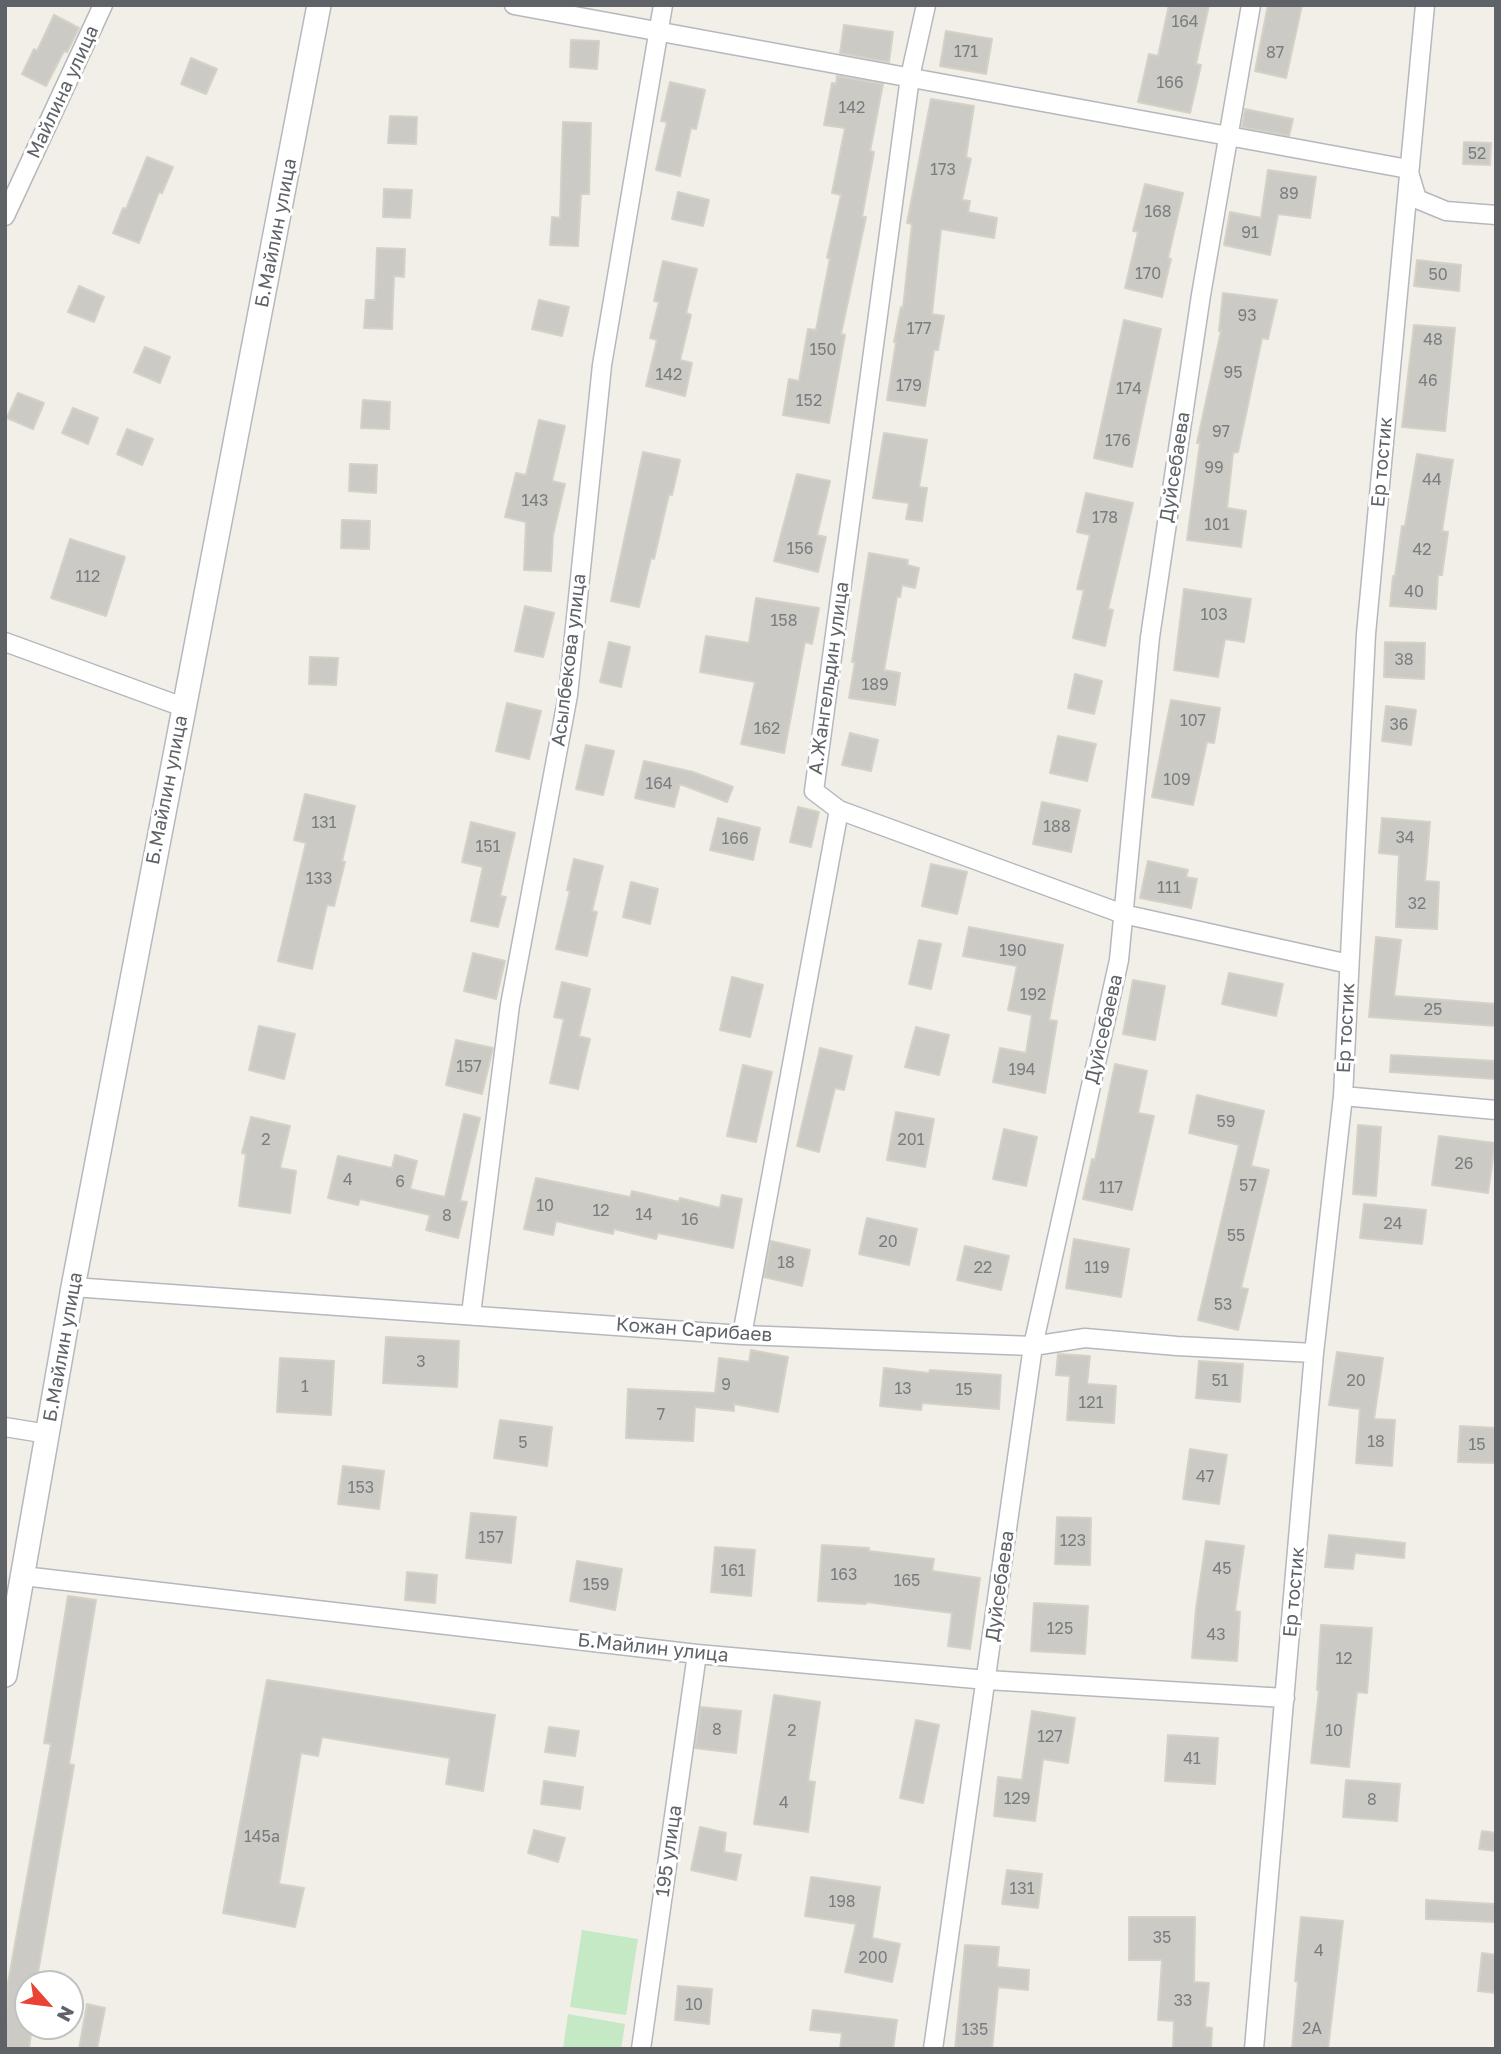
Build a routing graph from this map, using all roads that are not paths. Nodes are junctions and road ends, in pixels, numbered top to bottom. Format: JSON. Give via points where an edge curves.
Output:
{"nodes":[{"id":1,"x":103,"y":5,"type":"edge"},
{"id":2,"x":319,"y":5,"type":"edge"},
{"id":3,"x":514,"y":5,"type":"edge"},
{"id":4,"x":663,"y":5,"type":"edge"},
{"id":5,"x":926,"y":5,"type":"edge"},
{"id":6,"x":1251,"y":5,"type":"edge"},
{"id":7,"x":1425,"y":5,"type":"edge"},
{"id":8,"x":657,"y":31,"type":"junction"},
{"id":9,"x":910,"y":77,"type":"junction"},
{"id":10,"x":1229,"y":136,"type":"junction"},
{"id":11,"x":1408,"y":169,"type":"junction"},
{"id":12,"x":1496,"y":215,"type":"edge"},
{"id":13,"x":5,"y":216,"type":"edge"},
{"id":14,"x":5,"y":642,"type":"edge"},
{"id":15,"x":183,"y":708,"type":"junction"},
{"id":16,"x":839,"y":810,"type":"junction"},
{"id":17,"x":1123,"y":914,"type":"junction"},
{"id":18,"x":1349,"y":964,"type":"junction"},
{"id":19,"x":1343,"y":1096,"type":"junction"},
{"id":20,"x":1496,"y":1110,"type":"edge"},
{"id":21,"x":74,"y":1287,"type":"junction"},
{"id":22,"x":471,"y":1314,"type":"junction"},
{"id":23,"x":742,"y":1335,"type":"junction"},
{"id":24,"x":1033,"y":1346,"type":"junction"},
{"id":25,"x":1314,"y":1353,"type":"junction"},
{"id":26,"x":5,"y":1427,"type":"edge"},
{"id":27,"x":48,"y":1434,"type":"junction"},
{"id":28,"x":23,"y":1576,"type":"junction"},
{"id":29,"x":697,"y":1654,"type":"junction"},
{"id":30,"x":5,"y":1675,"type":"edge"},
{"id":31,"x":987,"y":1681,"type":"junction"},
{"id":32,"x":1285,"y":1698,"type":"junction"},
{"id":33,"x":641,"y":2049,"type":"edge"},
{"id":34,"x":933,"y":2049,"type":"edge"},
{"id":35,"x":1254,"y":2049,"type":"edge"}],
"edges":[{"from":1,"to":13,"type":"street","name":"Майлина улица"},
{"from":2,"to":15,"type":"street","name":"Б.Майлин улица"},
{"from":3,"to":8,"type":"street"},
{"from":4,"to":8,"type":"street","name":"Асылбекова улица"},
{"from":5,"to":9,"type":"street","name":"А.Жангельдин улица"},
{"from":6,"to":10,"type":"street","name":"Дуйсебаева"},
{"from":7,"to":11,"type":"street","name":"Ер тостик"},
{"from":8,"to":9,"type":"street"},
{"from":8,"to":22,"type":"street","name":"Асылбекова улица","via":[[602,365],[568,695],[510,1005]]},
{"from":9,"to":10,"type":"street"},
{"from":9,"to":16,"type":"street","name":"А.Жангельдин улица","via":[[814,791]]},
{"from":10,"to":11,"type":"street"},
{"from":10,"to":17,"type":"street","name":"Дуйсебаева","via":[[1150,637]]},
{"from":11,"to":12,"type":"street","via":[[1417,199],[1446,211]]},
{"from":11,"to":18,"type":"street","name":"Ер тостик","via":[[1366,634]]},
{"from":14,"to":15,"type":"street"},
{"from":15,"to":21,"type":"street","name":"Б.Майлин улица"},
{"from":16,"to":17,"type":"street"},
{"from":16,"to":23,"type":"street"},
{"from":17,"to":18,"type":"street"},
{"from":17,"to":24,"type":"street","name":"Дуйсебаева","via":[[1119,960]]},
{"from":18,"to":19,"type":"street","name":"Ер тостик"},
{"from":19,"to":20,"type":"street"},
{"from":19,"to":25,"type":"street","name":"Ер тостик"},
{"from":21,"to":22,"type":"street","name":"Кожан Сарибаев"},
{"from":21,"to":27,"type":"street","name":"Б.Майлин улица"},
{"from":22,"to":23,"type":"street","name":"Кожан Сарибаев"},
{"from":23,"to":24,"type":"street","name":"Кожан Сарибаев"},
{"from":24,"to":25,"type":"street","name":"Кожан Сарибаев","via":[[1085,1338]]},
{"from":24,"to":31,"type":"street","name":"Дуйсебаева"},
{"from":25,"to":32,"type":"street","name":"Ер тостик"},
{"from":26,"to":27,"type":"street"},
{"from":27,"to":28,"type":"street","name":"Б.Майлин улица"},
{"from":28,"to":29,"type":"street","name":"Б.Майлин улица"},
{"from":28,"to":30,"type":"street","name":"Б.Майлин улица"},
{"from":29,"to":31,"type":"street","name":"Б.Майлин улица"},
{"from":29,"to":33,"type":"street","name":"195 улица"},
{"from":31,"to":32,"type":"street","name":"Б.Майлин улица"},
{"from":31,"to":34,"type":"street","name":"Дуйсебаева"},
{"from":32,"to":35,"type":"street","name":"Ер тостик"}]}
